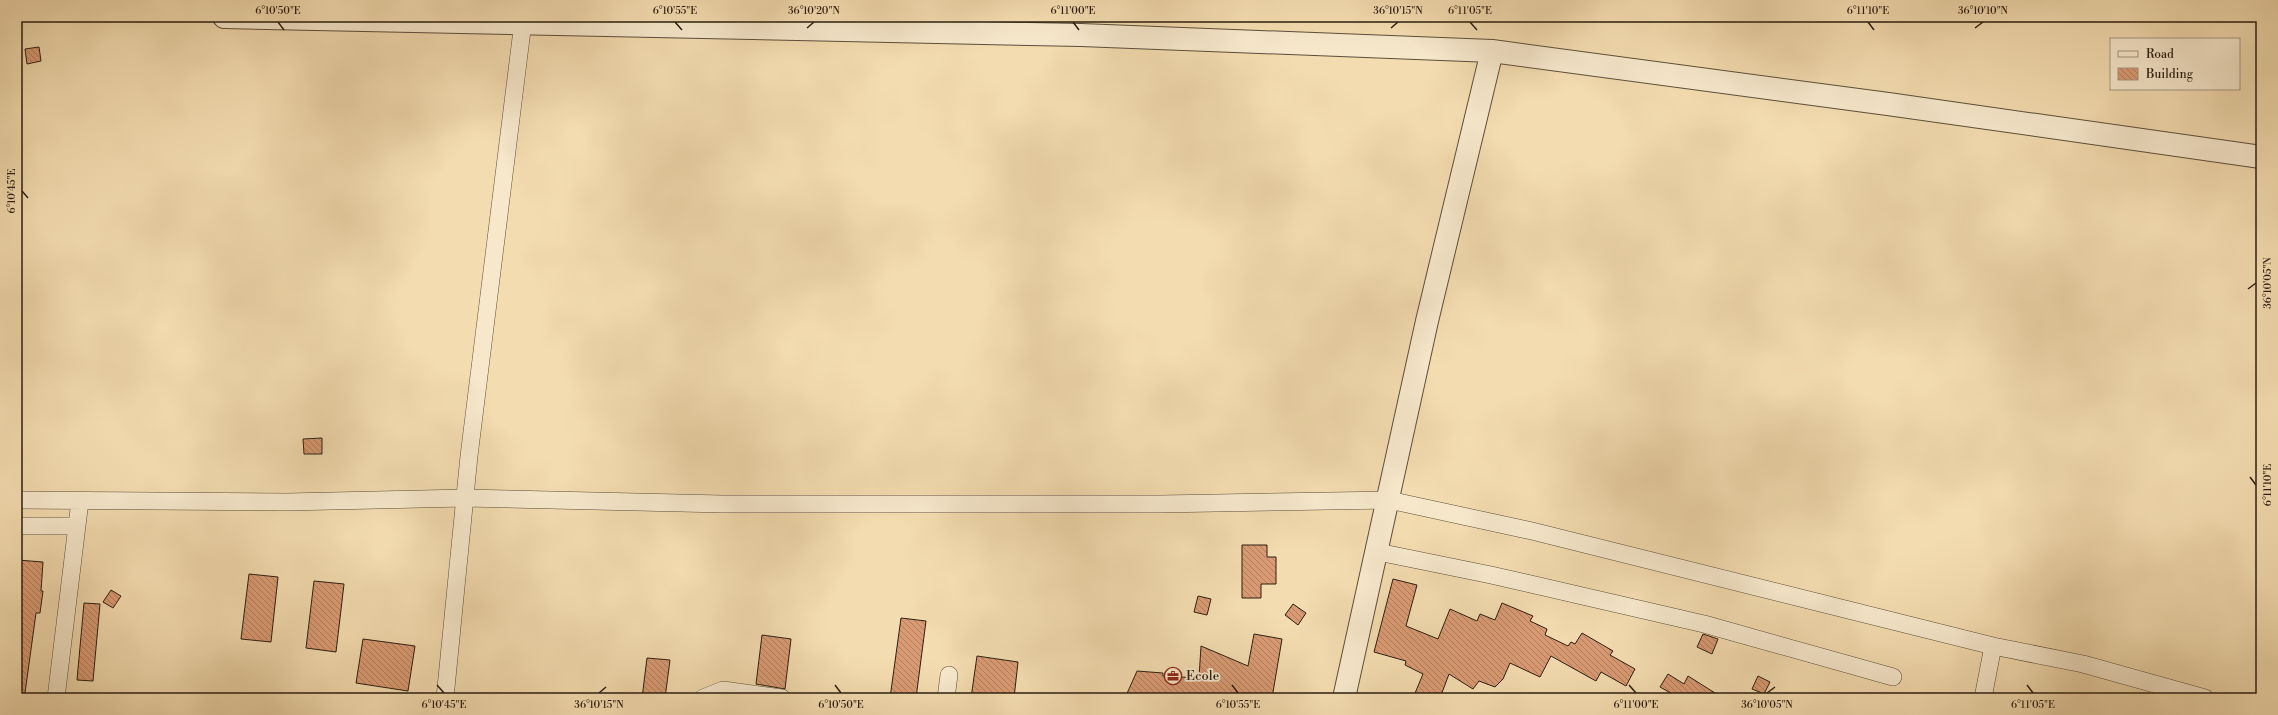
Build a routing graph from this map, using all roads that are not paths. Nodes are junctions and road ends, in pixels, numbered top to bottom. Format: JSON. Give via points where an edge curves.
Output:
{"nodes":[{"id":1,"x":224,"y":17,"type":"edge"},
{"id":2,"x":524,"y":22,"type":"junction"},
{"id":3,"x":1492,"y":51,"type":"junction"},
{"id":4,"x":2261,"y":157,"type":"edge"},
{"id":5,"x":465,"y":498,"type":"junction"},
{"id":6,"x":17,"y":500,"type":"edge"},
{"id":7,"x":1389,"y":500,"type":"junction"},
{"id":8,"x":80,"y":501,"type":"junction"},
{"id":9,"x":17,"y":526,"type":"edge"},
{"id":10,"x":77,"y":526,"type":"junction"},
{"id":11,"x":1378,"y":552,"type":"junction"},
{"id":12,"x":1994,"y":646,"type":"junction"},
{"id":13,"x":949,"y":675,"type":"dead end"},
{"id":14,"x":1893,"y":676,"type":"dead end"},
{"id":15,"x":56,"y":698,"type":"edge"},
{"id":16,"x":446,"y":698,"type":"edge"},
{"id":17,"x":703,"y":698,"type":"edge"},
{"id":18,"x":782,"y":698,"type":"edge"},
{"id":19,"x":946,"y":698,"type":"edge"},
{"id":20,"x":1344,"y":698,"type":"edge"},
{"id":21,"x":1983,"y":698,"type":"edge"},
{"id":22,"x":2204,"y":698,"type":"edge"}],
"edges":[{"from":1,"to":2,"type":"street"},
{"from":2,"to":3,"type":"street","via":[[1081,35]]},
{"from":2,"to":5,"type":"street"},
{"from":3,"to":4,"type":"street"},
{"from":3,"to":7,"type":"street","via":[[1427,321]]},
{"from":5,"to":7,"type":"street","via":[[723,504],[1160,504]]},
{"from":5,"to":8,"type":"street","via":[[286,502]]},
{"from":5,"to":16,"type":"street"},
{"from":6,"to":8,"type":"street"},
{"from":7,"to":11,"type":"street"},
{"from":7,"to":12,"type":"street","via":[[1532,531]]},
{"from":8,"to":10,"type":"street"},
{"from":9,"to":10,"type":"street"},
{"from":10,"to":15,"type":"street"},
{"from":11,"to":14,"type":"street","via":[[1492,575],[1704,624]]},
{"from":11,"to":20,"type":"street"},
{"from":12,"to":21,"type":"street"},
{"from":12,"to":22,"type":"street","via":[[2083,664]]},
{"from":13,"to":19,"type":"street"},
{"from":17,"to":18,"type":"street","via":[[723,690]]}]}
